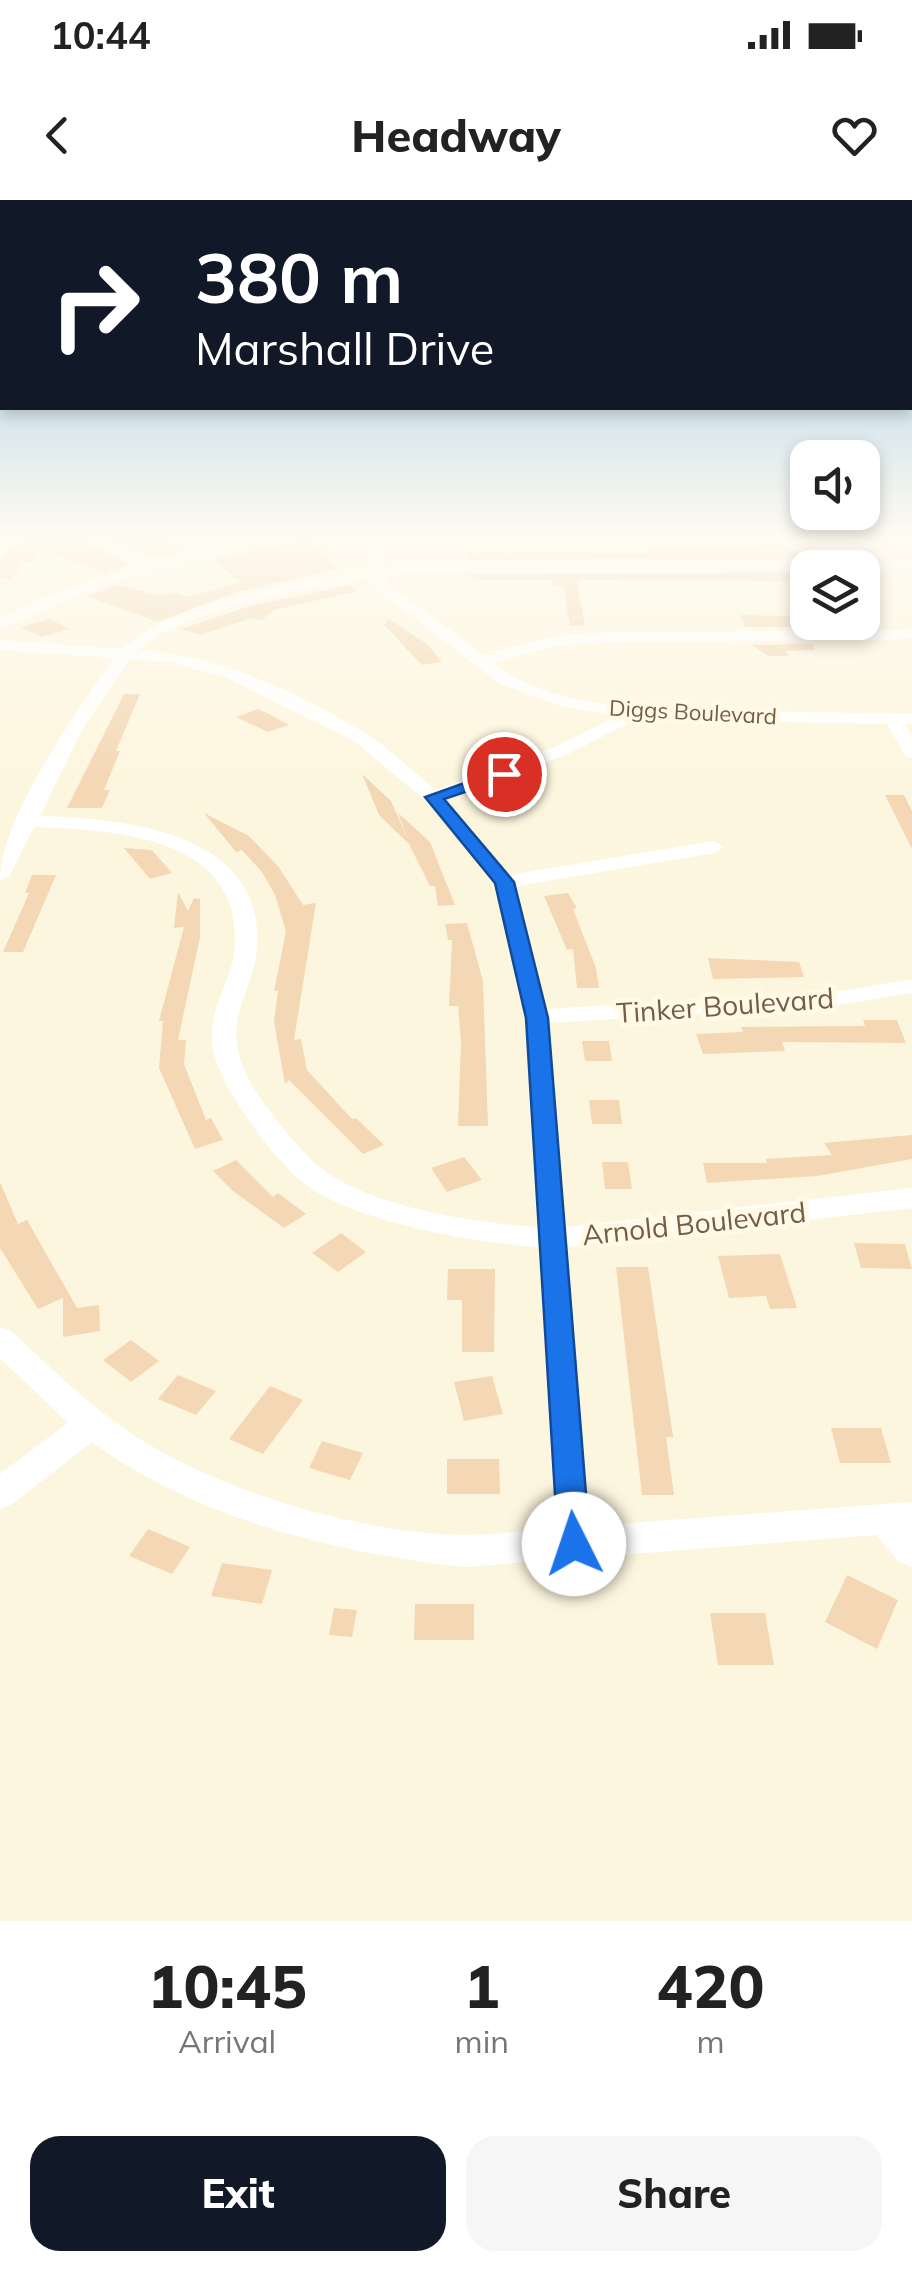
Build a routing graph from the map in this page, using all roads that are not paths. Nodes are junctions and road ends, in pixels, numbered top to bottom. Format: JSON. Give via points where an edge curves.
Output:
{"nodes":[{"id":1,"x":192,"y":617,"type":"edge"},
{"id":2,"x":419,"y":617,"type":"edge"},
{"id":3,"x":912,"y":634,"type":"edge"},
{"id":4,"x":0,"y":645,"type":"edge"},
{"id":5,"x":128,"y":652,"type":"junction"},
{"id":6,"x":478,"y":662,"type":"junction"},
{"id":7,"x":634,"y":714,"type":"junction"},
{"id":8,"x":902,"y":719,"type":"edge"},
{"id":9,"x":912,"y":754,"type":"edge"},
{"id":10,"x":433,"y":797,"type":"junction"},
{"id":11,"x":27,"y":821,"type":"junction"},
{"id":12,"x":714,"y":846,"type":"dead end"},
{"id":13,"x":0,"y":875,"type":"edge"},
{"id":14,"x":505,"y":882,"type":"junction"},
{"id":15,"x":912,"y":986,"type":"edge"},
{"id":16,"x":537,"y":1018,"type":"junction"},
{"id":17,"x":912,"y":1198,"type":"edge"},
{"id":18,"x":551,"y":1238,"type":"junction"},
{"id":19,"x":0,"y":1339,"type":"edge"},
{"id":20,"x":92,"y":1423,"type":"junction"},
{"id":21,"x":0,"y":1494,"type":"edge"},
{"id":22,"x":899,"y":1520,"type":"edge"},
{"id":23,"x":574,"y":1544,"type":"junction"},
{"id":24,"x":912,"y":1552,"type":"edge"}],
"edges":[{"from":1,"to":5,"type":"street"},
{"from":2,"to":6,"type":"street","name":"Diggs Boulevard"},
{"from":3,"to":6,"type":"street","via":[[586,638]]},
{"from":4,"to":5,"type":"street"},
{"from":5,"to":10,"type":"street","via":[[208,666],[286,699],[360,737]]},
{"from":5,"to":11,"type":"street","via":[[92,697]]},
{"from":6,"to":7,"type":"street","name":"Diggs Boulevard","via":[[524,688]]},
{"from":7,"to":8,"type":"street","name":"Diggs Boulevard"},
{"from":7,"to":10,"type":"street","via":[[520,767]]},
{"from":8,"to":9,"type":"street"},
{"from":10,"to":14,"type":"street"},
{"from":11,"to":13,"type":"street"},
{"from":11,"to":18,"type":"street","name":"Arnold Boulevard","via":[[166,834],[201,853],[234,891],[246,954],[224,1042],[231,1067],[276,1136],[318,1181],[414,1216]]},
{"from":12,"to":14,"type":"street"},
{"from":14,"to":16,"type":"street"},
{"from":15,"to":16,"type":"street","name":"Tinker Boulevard","via":[[840,998]]},
{"from":16,"to":18,"type":"street"},
{"from":17,"to":18,"type":"street","name":"Arnold Boulevard"},
{"from":18,"to":23,"type":"street"},
{"from":19,"to":20,"type":"street"},
{"from":20,"to":21,"type":"street"},
{"from":20,"to":23,"type":"street","via":[[140,1457],[314,1526],[464,1552]]},
{"from":22,"to":23,"type":"street"},
{"from":22,"to":24,"type":"street"}]}
